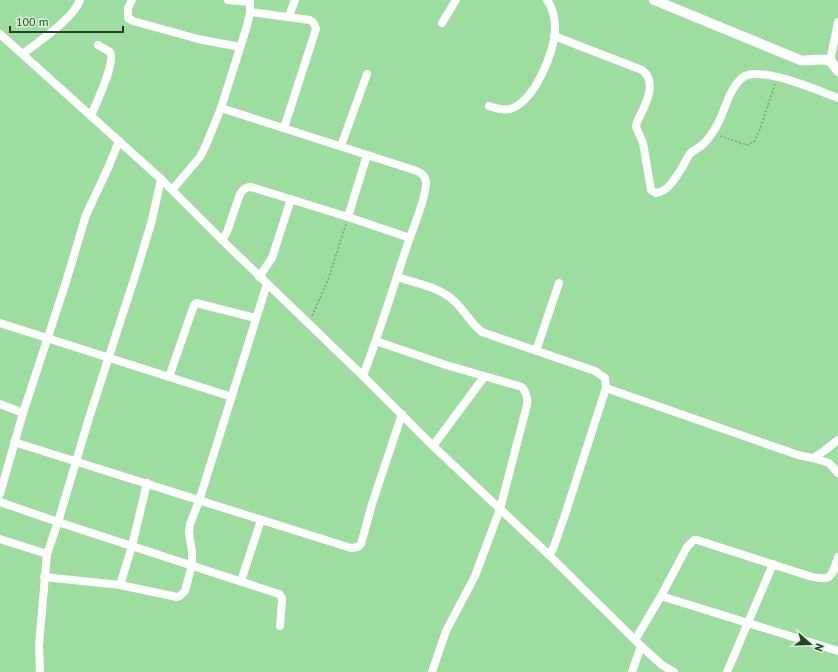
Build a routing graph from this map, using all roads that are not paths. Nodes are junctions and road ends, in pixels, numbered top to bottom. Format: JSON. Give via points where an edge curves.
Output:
{"nodes":[{"id":1,"x":80,"y":0,"type":"edge"},
{"id":2,"x":132,"y":0,"type":"edge"},
{"id":3,"x":228,"y":0,"type":"edge"},
{"id":4,"x":295,"y":0,"type":"edge"},
{"id":5,"x":456,"y":0,"type":"edge"},
{"id":6,"x":547,"y":0,"type":"edge"},
{"id":7,"x":654,"y":0,"type":"edge"},
{"id":8,"x":250,"y":1,"type":"edge"},
{"id":9,"x":250,"y":12,"type":"junction"},
{"id":10,"x":289,"y":16,"type":"junction"},
{"id":11,"x":838,"y":22,"type":"edge"},
{"id":12,"x":442,"y":23,"type":"dead end"},
{"id":13,"x":0,"y":34,"type":"edge"},
{"id":14,"x":554,"y":36,"type":"junction"},
{"id":15,"x":98,"y":45,"type":"dead end"},
{"id":16,"x":240,"y":47,"type":"junction"},
{"id":17,"x":23,"y":54,"type":"junction"},
{"id":18,"x":830,"y":62,"type":"junction"},
{"id":19,"x":838,"y":71,"type":"edge"},
{"id":20,"x":367,"y":74,"type":"dead end"},
{"id":21,"x":838,"y":98,"type":"edge"},
{"id":22,"x":489,"y":106,"type":"dead end"},
{"id":23,"x":221,"y":108,"type":"junction"},
{"id":24,"x":91,"y":116,"type":"junction"},
{"id":25,"x":284,"y":128,"type":"junction"},
{"id":26,"x":119,"y":141,"type":"junction"},
{"id":27,"x":341,"y":146,"type":"junction"},
{"id":28,"x":366,"y":154,"type":"junction"},
{"id":29,"x":161,"y":179,"type":"junction"},
{"id":30,"x":172,"y":190,"type":"junction"},
{"id":31,"x":291,"y":199,"type":"junction"},
{"id":32,"x":348,"y":217,"type":"junction"},
{"id":33,"x":410,"y":238,"type":"junction"},
{"id":34,"x":222,"y":240,"type":"junction"},
{"id":35,"x":259,"y":277,"type":"junction"},
{"id":36,"x":397,"y":277,"type":"junction"},
{"id":37,"x":559,"y":283,"type":"dead end"},
{"id":38,"x":267,"y":284,"type":"junction"},
{"id":39,"x":256,"y":318,"type":"junction"},
{"id":40,"x":0,"y":323,"type":"edge"},
{"id":41,"x":47,"y":338,"type":"junction"},
{"id":42,"x":376,"y":341,"type":"junction"},
{"id":43,"x":536,"y":351,"type":"junction"},
{"id":44,"x":109,"y":357,"type":"junction"},
{"id":45,"x":363,"y":376,"type":"junction"},
{"id":46,"x":169,"y":377,"type":"junction"},
{"id":47,"x":484,"y":377,"type":"junction"},
{"id":48,"x":606,"y":388,"type":"junction"},
{"id":49,"x":232,"y":397,"type":"junction"},
{"id":50,"x":0,"y":404,"type":"edge"},
{"id":51,"x":23,"y":413,"type":"junction"},
{"id":52,"x":402,"y":414,"type":"junction"},
{"id":53,"x":838,"y":440,"type":"edge"},
{"id":54,"x":14,"y":442,"type":"junction"},
{"id":55,"x":433,"y":446,"type":"junction"},
{"id":56,"x":813,"y":458,"type":"junction"},
{"id":57,"x":76,"y":461,"type":"junction"},
{"id":58,"x":838,"y":473,"type":"edge"},
{"id":59,"x":147,"y":483,"type":"junction"},
{"id":60,"x":0,"y":494,"type":"edge"},
{"id":61,"x":199,"y":501,"type":"junction"},
{"id":62,"x":0,"y":502,"type":"edge"},
{"id":63,"x":500,"y":509,"type":"junction"},
{"id":64,"x":261,"y":520,"type":"junction"},
{"id":65,"x":58,"y":522,"type":"junction"},
{"id":66,"x":0,"y":539,"type":"edge"},
{"id":67,"x":132,"y":546,"type":"junction"},
{"id":68,"x":47,"y":554,"type":"junction"},
{"id":69,"x":549,"y":555,"type":"junction"},
{"id":70,"x":838,"y":556,"type":"edge"},
{"id":71,"x":773,"y":564,"type":"junction"},
{"id":72,"x":192,"y":565,"type":"junction"},
{"id":73,"x":44,"y":577,"type":"junction"},
{"id":74,"x":241,"y":581,"type":"junction"},
{"id":75,"x":120,"y":585,"type":"junction"},
{"id":76,"x":661,"y":596,"type":"junction"},
{"id":77,"x":748,"y":623,"type":"junction"},
{"id":78,"x":280,"y":626,"type":"dead end"},
{"id":79,"x":635,"y":640,"type":"junction"},
{"id":80,"x":641,"y":646,"type":"junction"},
{"id":81,"x":838,"y":651,"type":"edge"},
{"id":82,"x":40,"y":672,"type":"edge"},
{"id":83,"x":432,"y":672,"type":"edge"},
{"id":84,"x":632,"y":672,"type":"edge"},
{"id":85,"x":674,"y":672,"type":"edge"},
{"id":86,"x":727,"y":672,"type":"edge"}],
"edges":[{"from":1,"to":17,"type":"street","via":[[68,16]]},
{"from":2,"to":16,"type":"street","via":[[127,14],[133,21],[198,39]]},
{"from":3,"to":8,"type":"street"},
{"from":4,"to":10,"type":"street"},
{"from":5,"to":12,"type":"street"},
{"from":6,"to":14,"type":"street","via":[[554,20]]},
{"from":7,"to":18,"type":"street","via":[[800,60]]},
{"from":8,"to":9,"type":"street"},
{"from":9,"to":10,"type":"street"},
{"from":9,"to":16,"type":"street"},
{"from":10,"to":25,"type":"street","via":[[310,20],[316,29]]},
{"from":11,"to":18,"type":"street"},
{"from":13,"to":17,"type":"street"},
{"from":14,"to":21,"type":"street","via":[[647,74],[650,82],[649,92],[636,127],[643,143],[653,192],[660,193],[672,183],[689,155],[712,134],[730,95],[748,74],[777,77]]},
{"from":14,"to":22,"type":"street","via":[[543,72],[523,101],[510,109],[501,110]]},
{"from":15,"to":24,"type":"street","via":[[110,52],[112,59]]},
{"from":16,"to":23,"type":"street"},
{"from":17,"to":24,"type":"street"},
{"from":18,"to":19,"type":"street"},
{"from":20,"to":27,"type":"street"},
{"from":23,"to":25,"type":"street"},
{"from":23,"to":30,"type":"street","via":[[204,152]]},
{"from":24,"to":26,"type":"street"},
{"from":25,"to":27,"type":"street"},
{"from":26,"to":29,"type":"street"},
{"from":26,"to":41,"type":"street","via":[[86,214]]},
{"from":27,"to":28,"type":"street"},
{"from":28,"to":32,"type":"street"},
{"from":28,"to":33,"type":"street","via":[[422,173],[425,178],[425,191]]},
{"from":29,"to":30,"type":"street"},
{"from":29,"to":44,"type":"street","via":[[152,220]]},
{"from":30,"to":34,"type":"street"},
{"from":31,"to":32,"type":"street"},
{"from":31,"to":34,"type":"street","via":[[251,187],[244,188]]},
{"from":31,"to":35,"type":"street","via":[[272,258]]},
{"from":32,"to":33,"type":"street"},
{"from":33,"to":36,"type":"street"},
{"from":34,"to":35,"type":"street"},
{"from":35,"to":38,"type":"street"},
{"from":36,"to":42,"type":"street"},
{"from":36,"to":43,"type":"street","via":[[437,290],[447,296],[482,332]]},
{"from":37,"to":43,"type":"street"},
{"from":38,"to":39,"type":"street"},
{"from":38,"to":45,"type":"street"},
{"from":39,"to":46,"type":"street","via":[[196,303]]},
{"from":39,"to":49,"type":"street"},
{"from":40,"to":41,"type":"street"},
{"from":41,"to":44,"type":"street"},
{"from":41,"to":51,"type":"street"},
{"from":42,"to":45,"type":"street"},
{"from":42,"to":47,"type":"street"},
{"from":43,"to":48,"type":"street","via":[[596,371],[604,378]]},
{"from":44,"to":46,"type":"street"},
{"from":44,"to":57,"type":"street"},
{"from":45,"to":52,"type":"street"},
{"from":46,"to":49,"type":"street"},
{"from":47,"to":55,"type":"street"},
{"from":47,"to":63,"type":"street","via":[[522,387],[528,398]]},
{"from":48,"to":56,"type":"street"},
{"from":48,"to":69,"type":"street","via":[[564,518]]},
{"from":49,"to":61,"type":"street"},
{"from":50,"to":51,"type":"street"},
{"from":51,"to":54,"type":"street"},
{"from":52,"to":55,"type":"street"},
{"from":52,"to":64,"type":"street","via":[[360,546],[351,548]]},
{"from":53,"to":56,"type":"street"},
{"from":54,"to":57,"type":"street"},
{"from":54,"to":60,"type":"street"},
{"from":55,"to":63,"type":"street"},
{"from":56,"to":58,"type":"street","via":[[829,463]]},
{"from":57,"to":59,"type":"street"},
{"from":57,"to":65,"type":"street"},
{"from":59,"to":61,"type":"street"},
{"from":59,"to":67,"type":"street"},
{"from":61,"to":64,"type":"street"},
{"from":61,"to":72,"type":"street","via":[[189,533]]},
{"from":62,"to":65,"type":"street"},
{"from":63,"to":69,"type":"street"},
{"from":63,"to":83,"type":"street","via":[[475,576],[446,631]]},
{"from":64,"to":74,"type":"street"},
{"from":65,"to":67,"type":"street"},
{"from":65,"to":68,"type":"street"},
{"from":66,"to":68,"type":"street"},
{"from":67,"to":72,"type":"street"},
{"from":67,"to":75,"type":"street"},
{"from":68,"to":73,"type":"street"},
{"from":69,"to":79,"type":"street"},
{"from":70,"to":71,"type":"street","via":[[831,577],[826,578],[809,576]]},
{"from":71,"to":76,"type":"street","via":[[694,540],[687,547]]},
{"from":71,"to":77,"type":"street"},
{"from":72,"to":74,"type":"street"},
{"from":72,"to":75,"type":"street","via":[[185,591],[180,596]]},
{"from":73,"to":75,"type":"street"},
{"from":73,"to":82,"type":"street","via":[[39,645]]},
{"from":74,"to":78,"type":"street","via":[[281,596]]},
{"from":76,"to":77,"type":"street"},
{"from":76,"to":79,"type":"street"},
{"from":77,"to":81,"type":"street"},
{"from":77,"to":86,"type":"street"},
{"from":79,"to":80,"type":"street"},
{"from":80,"to":84,"type":"street"},
{"from":80,"to":85,"type":"street"}]}
